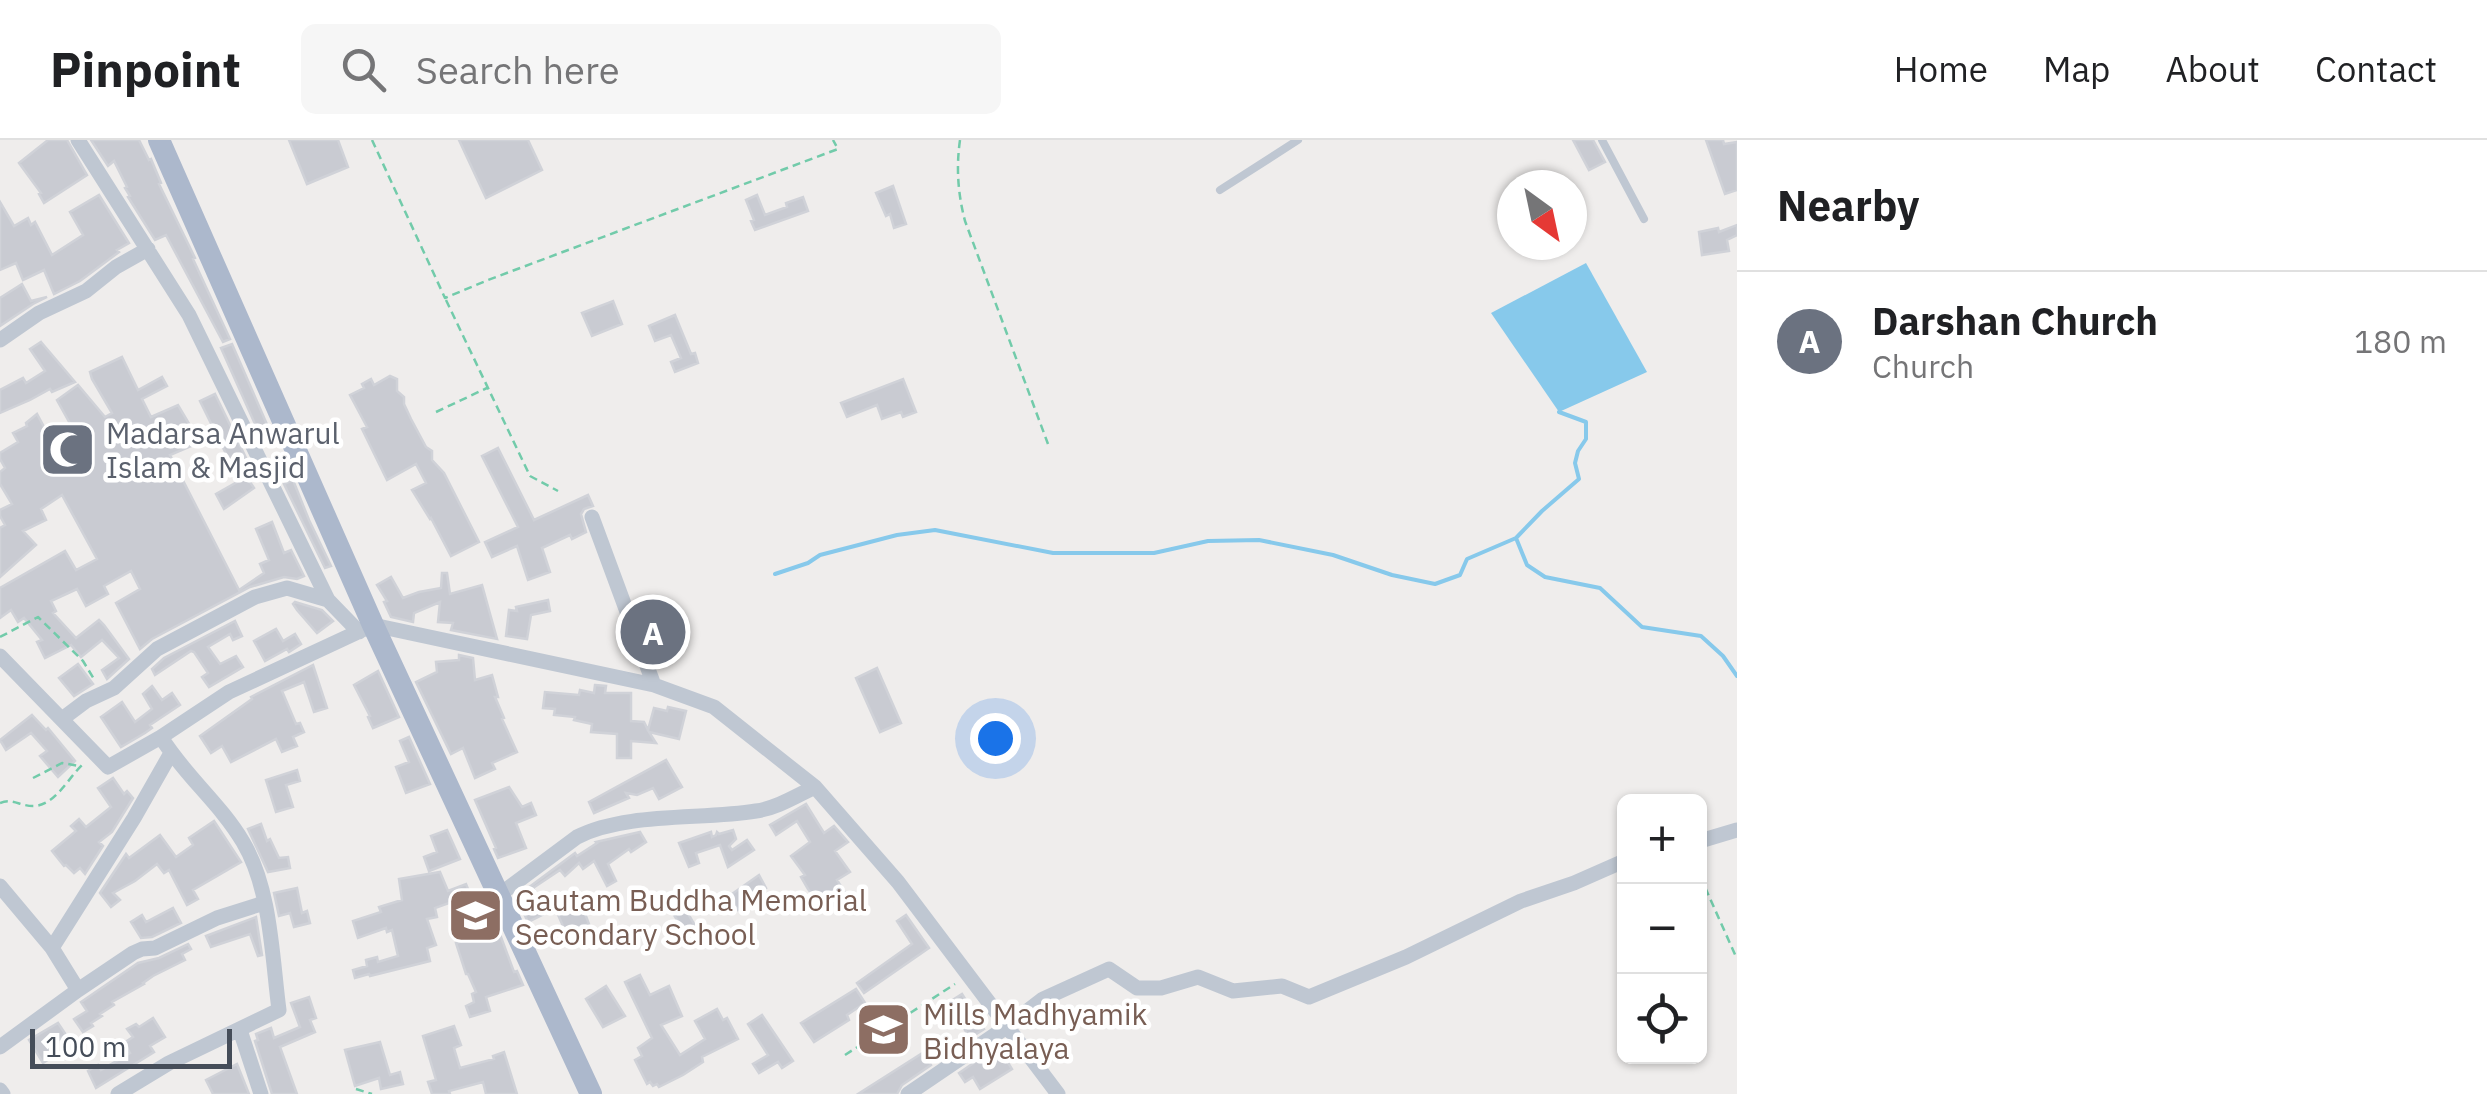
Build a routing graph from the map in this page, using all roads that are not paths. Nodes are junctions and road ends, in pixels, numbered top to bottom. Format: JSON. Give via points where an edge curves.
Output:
{"nodes":[{"id":1,"x":78,"y":140,"type":"edge"},
{"id":2,"x":159,"y":140,"type":"edge"},
{"id":3,"x":1298,"y":140,"type":"edge"},
{"id":4,"x":1602,"y":140,"type":"edge"},
{"id":5,"x":1220,"y":190,"type":"dead end"},
{"id":6,"x":1644,"y":219,"type":"dead end"},
{"id":7,"x":148,"y":249,"type":"junction"},
{"id":8,"x":0,"y":340,"type":"edge"},
{"id":9,"x":592,"y":516,"type":"dead end"},
{"id":10,"x":328,"y":600,"type":"junction"},
{"id":11,"x":366,"y":628,"type":"junction"},
{"id":12,"x":0,"y":656,"type":"edge"},
{"id":13,"x":654,"y":685,"type":"junction"},
{"id":14,"x":62,"y":720,"type":"junction"},
{"id":15,"x":161,"y":737,"type":"junction"},
{"id":16,"x":171,"y":753,"type":"junction"},
{"id":17,"x":815,"y":787,"type":"junction"},
{"id":18,"x":1737,"y":830,"type":"edge"},
{"id":19,"x":1707,"y":839,"type":"edge"},
{"id":20,"x":1617,"y":864,"type":"edge"},
{"id":21,"x":0,"y":886,"type":"edge"},
{"id":22,"x":498,"y":894,"type":"junction"},
{"id":23,"x":264,"y":903,"type":"junction"},
{"id":24,"x":52,"y":948,"type":"junction"},
{"id":25,"x":78,"y":990,"type":"junction"},
{"id":26,"x":1008,"y":1026,"type":"junction"},
{"id":27,"x":240,"y":1030,"type":"junction"},
{"id":28,"x":0,"y":1046,"type":"edge"},
{"id":29,"x":920,"y":1091,"type":"edge"},
{"id":30,"x":118,"y":1094,"type":"edge"},
{"id":31,"x":261,"y":1094,"type":"edge"},
{"id":32,"x":590,"y":1094,"type":"edge"},
{"id":33,"x":1058,"y":1094,"type":"edge"}],
"edges":[{"from":1,"to":7,"type":"street"},
{"from":2,"to":11,"type":"main road"},
{"from":3,"to":5,"type":"lane"},
{"from":4,"to":6,"type":"lane"},
{"from":7,"to":8,"type":"street"},
{"from":7,"to":10,"type":"street","via":[[198,332]]},
{"from":9,"to":13,"type":"street"},
{"from":10,"to":11,"type":"street"},
{"from":10,"to":14,"type":"street","via":[[287,588],[255,596],[157,649],[114,688]]},
{"from":11,"to":13,"type":"street"},
{"from":11,"to":15,"type":"street","via":[[229,692]]},
{"from":11,"to":22,"type":"main road"},
{"from":12,"to":14,"type":"street"},
{"from":13,"to":17,"type":"street","via":[[714,707]]},
{"from":14,"to":15,"type":"street","via":[[108,767]]},
{"from":15,"to":16,"type":"street"},
{"from":16,"to":23,"type":"street","via":[[244,844]]},
{"from":16,"to":24,"type":"street"},
{"from":17,"to":22,"type":"street","via":[[760,811],[591,830]]},
{"from":17,"to":26,"type":"street"},
{"from":18,"to":19,"type":"street"},
{"from":20,"to":26,"type":"street","via":[[1308,997],[1282,986],[1233,991],[1198,976],[1137,988],[1109,969],[1043,998]]},
{"from":21,"to":24,"type":"street"},
{"from":22,"to":32,"type":"main road"},
{"from":23,"to":25,"type":"street","via":[[132,953]]},
{"from":23,"to":27,"type":"street","via":[[279,1010]]},
{"from":24,"to":25,"type":"street"},
{"from":25,"to":28,"type":"street"},
{"from":26,"to":29,"type":"street"},
{"from":26,"to":33,"type":"street"},
{"from":27,"to":30,"type":"street"},
{"from":27,"to":31,"type":"street"}]}
